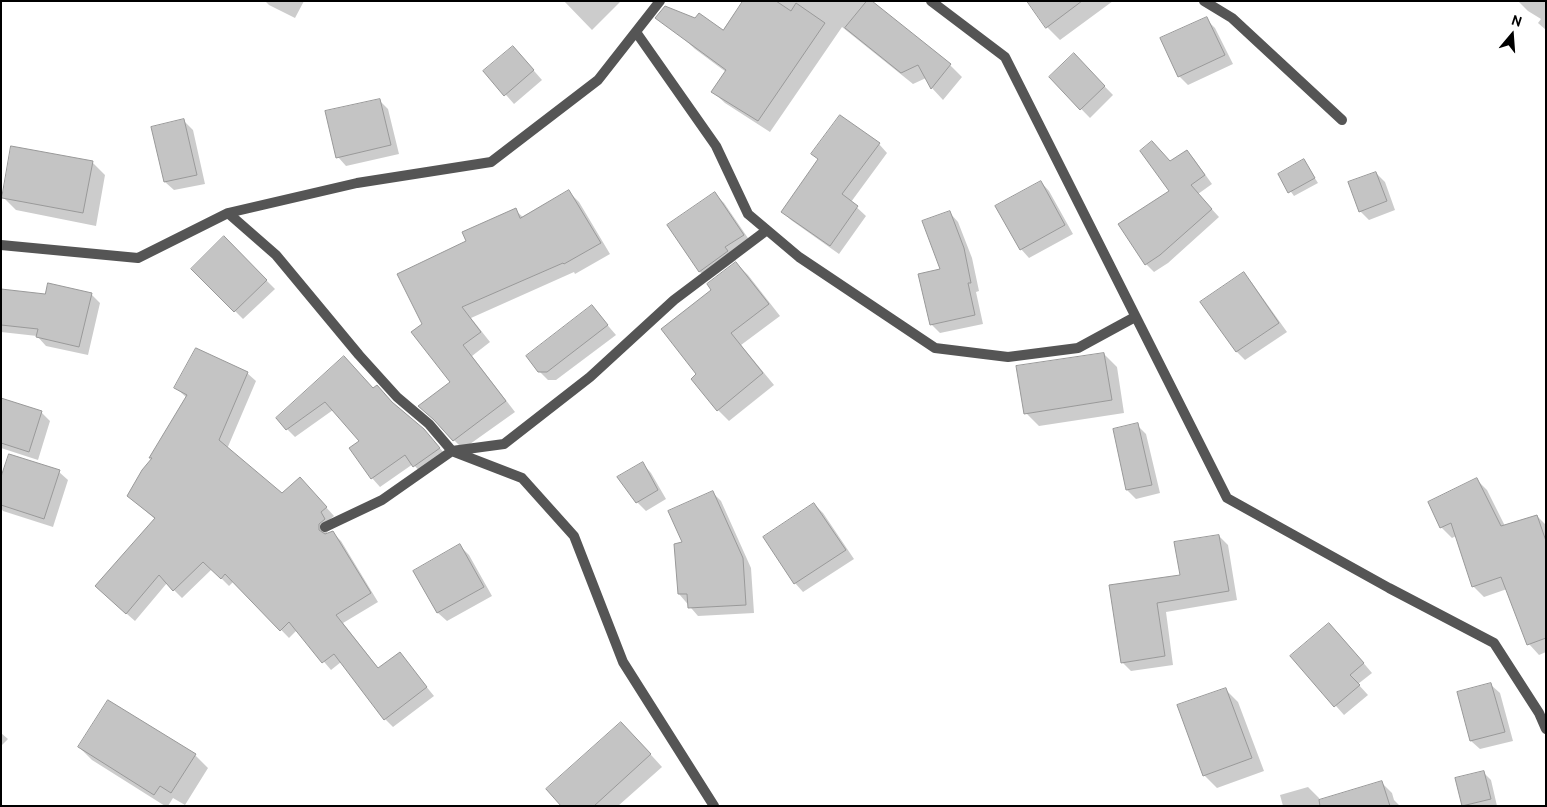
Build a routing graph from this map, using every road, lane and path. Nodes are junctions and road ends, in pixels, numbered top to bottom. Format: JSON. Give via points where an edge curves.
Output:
{"nodes":[{"id":1,"x":660,"y":1,"type":"edge"},
{"id":2,"x":931,"y":1,"type":"edge"},
{"id":3,"x":1204,"y":1,"type":"edge"},
{"id":4,"x":636,"y":32,"type":"junction"},
{"id":5,"x":1342,"y":120,"type":"dead end"},
{"id":6,"x":228,"y":213,"type":"junction"},
{"id":7,"x":767,"y":230,"type":"junction"},
{"id":8,"x":1,"y":245,"type":"edge"},
{"id":9,"x":1136,"y":317,"type":"junction"},
{"id":10,"x":452,"y":451,"type":"junction"},
{"id":11,"x":326,"y":527,"type":"dead end"},
{"id":12,"x":1546,"y":729,"type":"edge"},
{"id":13,"x":714,"y":806,"type":"edge"}],
"edges":[{"from":1,"to":4,"type":"street"},
{"from":2,"to":9,"type":"street","via":[[1005,57]]},
{"from":3,"to":5,"type":"street","via":[[1232,18]]},
{"from":4,"to":6,"type":"street","via":[[598,80],[491,162],[357,183]]},
{"from":4,"to":7,"type":"street","via":[[716,146],[748,214]]},
{"from":6,"to":8,"type":"street","via":[[138,258]]},
{"from":6,"to":10,"type":"street","via":[[276,255],[358,355]]},
{"from":7,"to":9,"type":"street","via":[[798,257],[936,348],[1008,357],[1078,348]]},
{"from":7,"to":10,"type":"street","via":[[674,300],[590,377],[504,444]]},
{"from":9,"to":12,"type":"street","via":[[1227,498],[1494,643]]},
{"from":10,"to":11,"type":"street","via":[[382,500]]},
{"from":10,"to":13,"type":"street","via":[[522,478],[574,536],[623,662]]}]}
